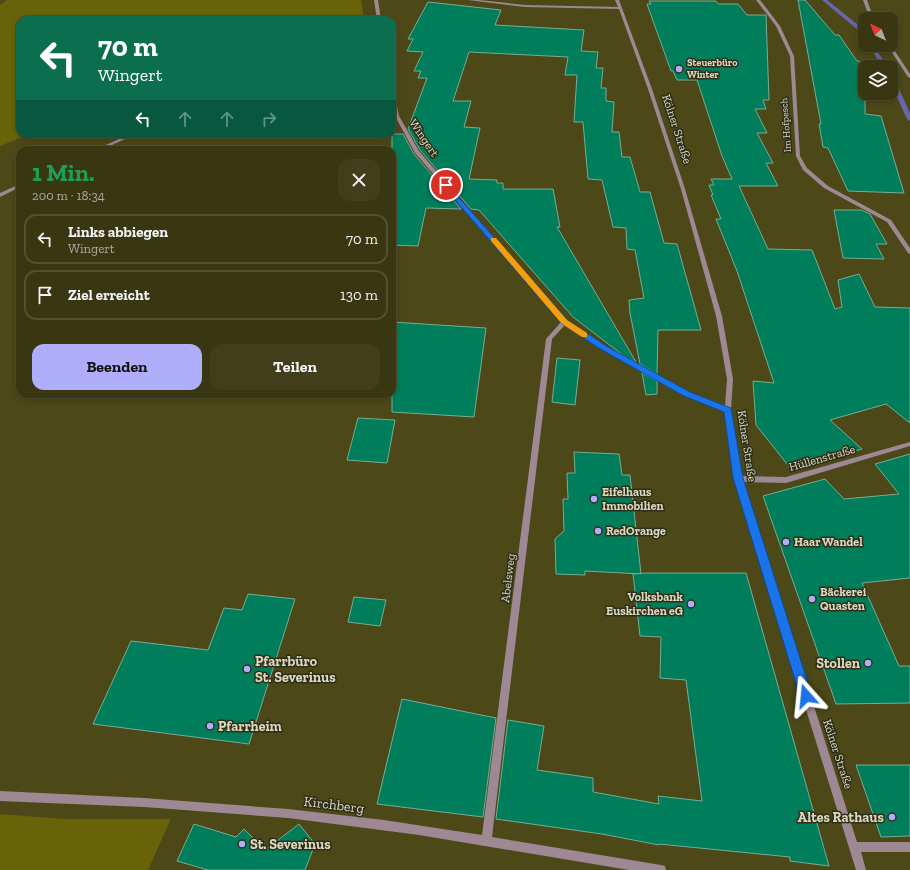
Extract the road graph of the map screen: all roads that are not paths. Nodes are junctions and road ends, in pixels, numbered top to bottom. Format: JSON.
{"nodes":[{"id":1,"x":376,"y":0,"type":"edge"},
{"id":2,"x":470,"y":0,"type":"edge"},
{"id":3,"x":617,"y":0,"type":"edge"},
{"id":4,"x":758,"y":0,"type":"edge"},
{"id":5,"x":865,"y":0,"type":"edge"},
{"id":6,"x":619,"y":8,"type":"junction"},
{"id":7,"x":869,"y":12,"type":"edge"},
{"id":8,"x":378,"y":16,"type":"edge"},
{"id":9,"x":894,"y":52,"type":"edge"},
{"id":10,"x":910,"y":77,"type":"edge"},
{"id":11,"x":396,"y":111,"type":"edge"},
{"id":12,"x":125,"y":138,"type":"edge"},
{"id":13,"x":107,"y":146,"type":"edge"},
{"id":14,"x":16,"y":187,"type":"edge"},
{"id":15,"x":0,"y":196,"type":"edge"},
{"id":16,"x":910,"y":252,"type":"edge"},
{"id":17,"x":564,"y":322,"type":"junction"},
{"id":18,"x":728,"y":410,"type":"junction"},
{"id":19,"x":910,"y":444,"type":"edge"},
{"id":20,"x":738,"y":478,"type":"junction"},
{"id":21,"x":0,"y":796,"type":"edge"},
{"id":22,"x":486,"y":842,"type":"junction"},
{"id":23,"x":854,"y":847,"type":"junction"},
{"id":24,"x":910,"y":847,"type":"edge"},
{"id":25,"x":661,"y":870,"type":"edge"},
{"id":26,"x":861,"y":870,"type":"edge"}],
"edges":[{"from":1,"to":8,"type":"street"},
{"from":2,"to":6,"type":"street"},
{"from":3,"to":6,"type":"street","name":"Kölner Straße"},
{"from":4,"to":16,"type":"street","name":"Im Hofpesch"},
{"from":5,"to":7,"type":"street"},
{"from":6,"to":18,"type":"street","name":"Kölner Straße"},
{"from":9,"to":10,"type":"street"},
{"from":11,"to":17,"type":"street","name":"Wingert"},
{"from":12,"to":13,"type":"street"},
{"from":14,"to":15,"type":"street"},
{"from":17,"to":18,"type":"street","name":"Wingert"},
{"from":17,"to":22,"type":"street","name":"Abelsweg"},
{"from":18,"to":20,"type":"street","name":"Kölner Straße"},
{"from":19,"to":20,"type":"street","name":"Hüllenstraße"},
{"from":20,"to":23,"type":"street","name":"Kölner Straße"},
{"from":21,"to":22,"type":"street","name":"Kirchberg"},
{"from":22,"to":25,"type":"street","name":"Kirchberg"},
{"from":23,"to":24,"type":"street"},
{"from":23,"to":26,"type":"street","name":"Kölner Straße"}]}
